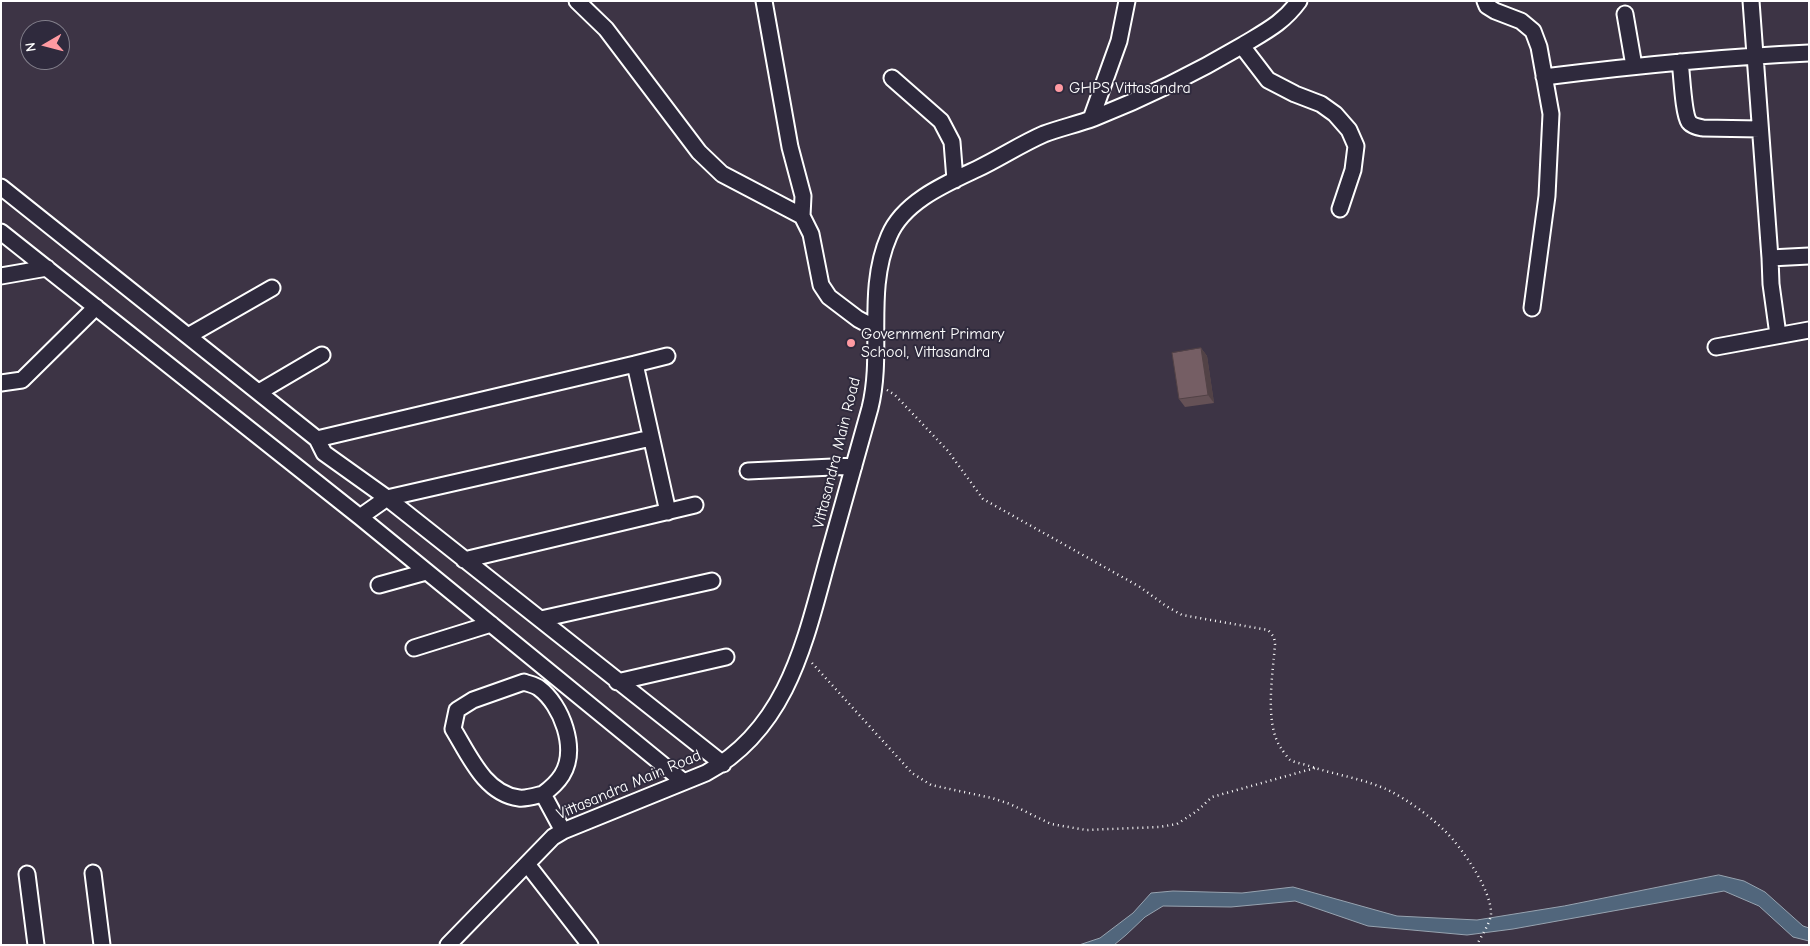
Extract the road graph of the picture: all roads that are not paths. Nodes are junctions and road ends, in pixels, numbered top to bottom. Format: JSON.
{"nodes":[{"id":1,"x":577,"y":1,"type":"edge"},
{"id":2,"x":764,"y":1,"type":"edge"},
{"id":3,"x":1127,"y":1,"type":"edge"},
{"id":4,"x":1299,"y":1,"type":"edge"},
{"id":5,"x":1484,"y":1,"type":"edge"},
{"id":6,"x":1751,"y":1,"type":"edge"},
{"id":7,"x":1625,"y":14,"type":"dead end"},
{"id":8,"x":1242,"y":46,"type":"junction"},
{"id":9,"x":1809,"y":53,"type":"edge"},
{"id":10,"x":1755,"y":56,"type":"junction"},
{"id":11,"x":1680,"y":62,"type":"junction"},
{"id":12,"x":1634,"y":66,"type":"junction"},
{"id":13,"x":1544,"y":77,"type":"junction"},
{"id":14,"x":892,"y":78,"type":"dead end"},
{"id":15,"x":1091,"y":119,"type":"junction"},
{"id":16,"x":1760,"y":129,"type":"junction"},
{"id":17,"x":955,"y":180,"type":"junction"},
{"id":18,"x":1,"y":187,"type":"edge"},
{"id":19,"x":1340,"y":209,"type":"dead end"},
{"id":20,"x":802,"y":216,"type":"junction"},
{"id":21,"x":1,"y":232,"type":"edge"},
{"id":22,"x":1809,"y":256,"type":"edge"},
{"id":23,"x":1770,"y":258,"type":"junction"},
{"id":24,"x":46,"y":268,"type":"junction"},
{"id":25,"x":1,"y":276,"type":"edge"},
{"id":26,"x":272,"y":288,"type":"dead end"},
{"id":27,"x":96,"y":307,"type":"junction"},
{"id":28,"x":1532,"y":308,"type":"dead end"},
{"id":29,"x":875,"y":328,"type":"junction"},
{"id":30,"x":1809,"y":330,"type":"edge"},
{"id":31,"x":1778,"y":335,"type":"junction"},
{"id":32,"x":188,"y":336,"type":"junction"},
{"id":33,"x":1716,"y":347,"type":"dead end"},
{"id":34,"x":322,"y":355,"type":"dead end"},
{"id":35,"x":668,"y":356,"type":"dead end"},
{"id":36,"x":636,"y":364,"type":"junction"},
{"id":37,"x":1,"y":382,"type":"edge"},
{"id":38,"x":259,"y":392,"type":"junction"},
{"id":39,"x":651,"y":438,"type":"junction"},
{"id":40,"x":317,"y":439,"type":"junction"},
{"id":41,"x":854,"y":466,"type":"junction"},
{"id":42,"x":748,"y":471,"type":"dead end"},
{"id":43,"x":387,"y":498,"type":"junction"},
{"id":44,"x":695,"y":505,"type":"dead end"},
{"id":45,"x":668,"y":512,"type":"junction"},
{"id":46,"x":360,"y":517,"type":"junction"},
{"id":47,"x":464,"y":560,"type":"junction"},
{"id":48,"x":426,"y":572,"type":"junction"},
{"id":49,"x":712,"y":581,"type":"dead end"},
{"id":50,"x":379,"y":585,"type":"dead end"},
{"id":51,"x":541,"y":619,"type":"junction"},
{"id":52,"x":491,"y":624,"type":"junction"},
{"id":53,"x":414,"y":648,"type":"dead end"},
{"id":54,"x":726,"y":657,"type":"dead end"},
{"id":55,"x":617,"y":682,"type":"junction"},
{"id":56,"x":722,"y":764,"type":"junction"},
{"id":57,"x":684,"y":782,"type":"junction"},
{"id":58,"x":543,"y":794,"type":"junction"},
{"id":59,"x":563,"y":831,"type":"junction"},
{"id":60,"x":527,"y":864,"type":"junction"},
{"id":61,"x":93,"y":873,"type":"dead end"},
{"id":62,"x":27,"y":874,"type":"dead end"},
{"id":63,"x":36,"y":945,"type":"edge"},
{"id":64,"x":102,"y":945,"type":"edge"},
{"id":65,"x":448,"y":945,"type":"edge"},
{"id":66,"x":590,"y":945,"type":"edge"}],
"edges":[{"from":1,"to":20,"type":"street"},
{"from":2,"to":20,"type":"street"},
{"from":3,"to":15,"type":"street"},
{"from":4,"to":8,"type":"street","name":"Vittasandra Main Road"},
{"from":5,"to":13,"type":"street"},
{"from":6,"to":10,"type":"street"},
{"from":7,"to":12,"type":"street"},
{"from":8,"to":15,"type":"street","name":"Vittasandra Main Road"},
{"from":8,"to":19,"type":"street"},
{"from":9,"to":10,"type":"street"},
{"from":10,"to":11,"type":"street"},
{"from":10,"to":16,"type":"street"},
{"from":11,"to":12,"type":"street"},
{"from":11,"to":16,"type":"street"},
{"from":12,"to":13,"type":"street"},
{"from":13,"to":28,"type":"street"},
{"from":14,"to":17,"type":"street"},
{"from":15,"to":17,"type":"street","name":"Vittasandra Main Road"},
{"from":16,"to":23,"type":"street"},
{"from":17,"to":29,"type":"street","name":"Vittasandra Main Road"},
{"from":18,"to":32,"type":"street"},
{"from":20,"to":29,"type":"street"},
{"from":21,"to":24,"type":"street"},
{"from":22,"to":23,"type":"street"},
{"from":23,"to":31,"type":"street"},
{"from":24,"to":25,"type":"street"},
{"from":24,"to":27,"type":"street"},
{"from":26,"to":32,"type":"street"},
{"from":27,"to":37,"type":"street"},
{"from":27,"to":46,"type":"street"},
{"from":29,"to":41,"type":"street","name":"Vittasandra Main Road"},
{"from":30,"to":31,"type":"street"},
{"from":31,"to":33,"type":"street"},
{"from":32,"to":38,"type":"street"},
{"from":34,"to":38,"type":"street"},
{"from":35,"to":36,"type":"street"},
{"from":36,"to":39,"type":"street"},
{"from":36,"to":40,"type":"street"},
{"from":38,"to":40,"type":"street"},
{"from":39,"to":43,"type":"street"},
{"from":39,"to":45,"type":"street"},
{"from":40,"to":43,"type":"street"},
{"from":41,"to":42,"type":"street"},
{"from":41,"to":56,"type":"street","name":"Vittasandra Main Road"},
{"from":43,"to":46,"type":"street"},
{"from":43,"to":47,"type":"street"},
{"from":44,"to":45,"type":"street"},
{"from":45,"to":47,"type":"street"},
{"from":46,"to":48,"type":"street"},
{"from":47,"to":51,"type":"street"},
{"from":48,"to":50,"type":"street"},
{"from":48,"to":52,"type":"street"},
{"from":49,"to":51,"type":"street"},
{"from":51,"to":55,"type":"street"},
{"from":52,"to":53,"type":"street"},
{"from":52,"to":57,"type":"street"},
{"from":54,"to":55,"type":"street"},
{"from":55,"to":56,"type":"street"},
{"from":56,"to":57,"type":"street","name":"Vittasandra Main Road"},
{"from":57,"to":59,"type":"street","name":"Vittasandra Main Road"},
{"from":58,"to":58,"type":"street"},
{"from":58,"to":59,"type":"street"},
{"from":59,"to":60,"type":"street","name":"Vittasandra Main Road"},
{"from":60,"to":65,"type":"street","name":"Vittasandra Main Road"},
{"from":60,"to":66,"type":"street"},
{"from":61,"to":64,"type":"street"},
{"from":62,"to":63,"type":"street"}]}
